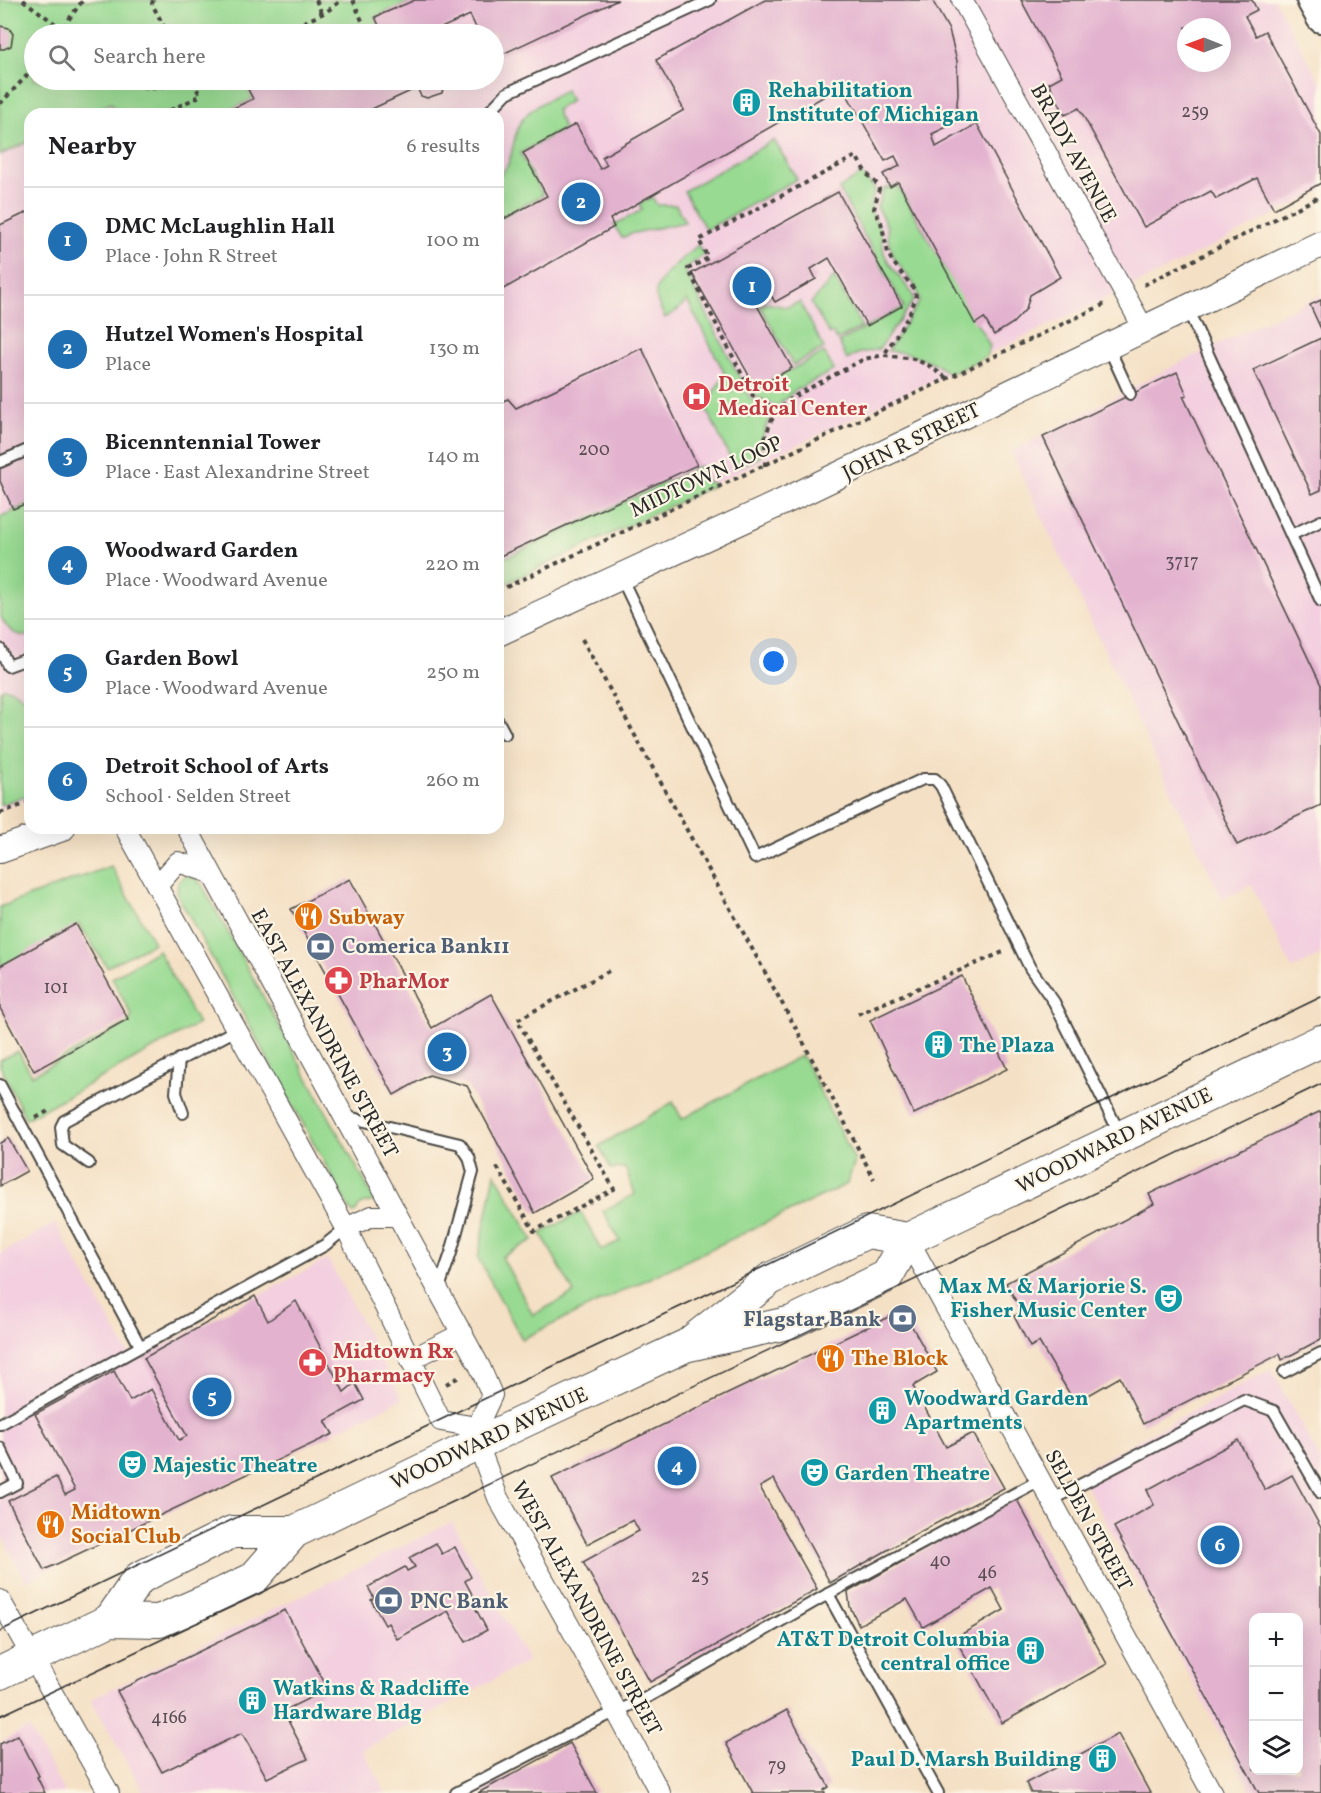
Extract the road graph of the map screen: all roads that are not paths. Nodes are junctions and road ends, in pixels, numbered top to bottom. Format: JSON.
{"nodes":[{"id":1,"x":710,"y":0,"type":"edge"},
{"id":2,"x":963,"y":0,"type":"edge"},
{"id":3,"x":1311,"y":0,"type":"edge"},
{"id":4,"x":1321,"y":18,"type":"edge"},
{"id":5,"x":493,"y":108,"type":"edge"},
{"id":6,"x":1321,"y":244,"type":"edge"},
{"id":7,"x":1187,"y":307,"type":"junction"},
{"id":8,"x":1144,"y":329,"type":"junction"},
{"id":9,"x":1108,"y":346,"type":"junction"},
{"id":10,"x":1130,"y":394,"type":"dead end"},
{"id":11,"x":24,"y":451,"type":"edge"},
{"id":12,"x":0,"y":462,"type":"edge"},
{"id":13,"x":1321,"y":520,"type":"edge"},
{"id":14,"x":1291,"y":535,"type":"junction"},
{"id":15,"x":621,"y":577,"type":"junction"},
{"id":16,"x":1321,"y":601,"type":"edge"},
{"id":17,"x":504,"y":630,"type":"edge"},
{"id":18,"x":0,"y":649,"type":"edge"},
{"id":19,"x":24,"y":660,"type":"edge"},
{"id":20,"x":45,"y":834,"type":"edge"},
{"id":21,"x":128,"y":834,"type":"edge"},
{"id":22,"x":190,"y":834,"type":"edge"},
{"id":23,"x":0,"y":850,"type":"edge"},
{"id":24,"x":211,"y":873,"type":"junction"},
{"id":25,"x":157,"y":886,"type":"junction"},
{"id":26,"x":236,"y":1030,"type":"junction"},
{"id":27,"x":1321,"y":1041,"type":"edge"},
{"id":28,"x":179,"y":1059,"type":"junction"},
{"id":29,"x":0,"y":1085,"type":"edge"},
{"id":30,"x":183,"y":1113,"type":"dead end"},
{"id":31,"x":343,"y":1116,"type":"junction"},
{"id":32,"x":1122,"y":1137,"type":"junction"},
{"id":33,"x":89,"y":1163,"type":"dead end"},
{"id":34,"x":397,"y":1216,"type":"junction"},
{"id":35,"x":346,"y":1228,"type":"junction"},
{"id":36,"x":908,"y":1239,"type":"junction"},
{"id":37,"x":438,"y":1292,"type":"junction"},
{"id":38,"x":463,"y":1333,"type":"junction"},
{"id":39,"x":140,"y":1346,"type":"junction"},
{"id":40,"x":686,"y":1346,"type":"junction"},
{"id":41,"x":1321,"y":1353,"type":"edge"},
{"id":42,"x":410,"y":1360,"type":"junction"},
{"id":43,"x":1284,"y":1372,"type":"dead end"},
{"id":44,"x":0,"y":1424,"type":"edge"},
{"id":45,"x":478,"y":1435,"type":"junction"},
{"id":46,"x":0,"y":1448,"type":"edge"},
{"id":47,"x":1040,"y":1480,"type":"junction"},
{"id":48,"x":0,"y":1492,"type":"edge"},
{"id":49,"x":1321,"y":1493,"type":"edge"},
{"id":50,"x":1051,"y":1500,"type":"junction"},
{"id":51,"x":294,"y":1532,"type":"junction"},
{"id":52,"x":828,"y":1594,"type":"junction"},
{"id":53,"x":0,"y":1600,"type":"edge"},
{"id":54,"x":110,"y":1620,"type":"junction"},
{"id":55,"x":32,"y":1657,"type":"junction"},
{"id":56,"x":0,"y":1673,"type":"edge"},
{"id":57,"x":617,"y":1711,"type":"junction"},
{"id":58,"x":109,"y":1793,"type":"edge"},
{"id":59,"x":456,"y":1793,"type":"edge"},
{"id":60,"x":660,"y":1793,"type":"edge"},
{"id":61,"x":938,"y":1793,"type":"edge"},
{"id":62,"x":1212,"y":1793,"type":"edge"}],
"edges":[{"from":1,"to":5,"type":"lane"},
{"from":2,"to":8,"type":"street","name":"BRADY AVENUE"},
{"from":3,"to":4,"type":"main road"},
{"from":6,"to":7,"type":"street","name":"JOHN R STREET"},
{"from":7,"to":8,"type":"street","name":"JOHN R STREET"},
{"from":7,"to":14,"type":"lane"},
{"from":8,"to":9,"type":"street","name":"JOHN R STREET"},
{"from":9,"to":10,"type":"lane"},
{"from":9,"to":15,"type":"street","name":"JOHN R STREET"},
{"from":11,"to":12,"type":"lane"},
{"from":13,"to":14,"type":"lane"},
{"from":14,"to":16,"type":"lane"},
{"from":15,"to":17,"type":"street","name":"JOHN R STREET"},
{"from":15,"to":32,"type":"lane"},
{"from":18,"to":19,"type":"lane"},
{"from":20,"to":23,"type":"street"},
{"from":21,"to":25,"type":"street"},
{"from":22,"to":24,"type":"street","name":"EAST ALEXANDRINE STREET"},
{"from":24,"to":25,"type":"street"},
{"from":24,"to":31,"type":"street","name":"EAST ALEXANDRINE STREET"},
{"from":25,"to":26,"type":"street"},
{"from":26,"to":28,"type":"lane"},
{"from":26,"to":35,"type":"street"},
{"from":27,"to":32,"type":"main road","name":"WOODWARD AVENUE"},
{"from":28,"to":30,"type":"lane"},
{"from":28,"to":33,"type":"lane"},
{"from":29,"to":39,"type":"lane"},
{"from":31,"to":34,"type":"street","name":"EAST ALEXANDRINE STREET"},
{"from":31,"to":37,"type":"lane"},
{"from":32,"to":36,"type":"main road","name":"WOODWARD AVENUE"},
{"from":34,"to":35,"type":"street"},
{"from":34,"to":37,"type":"street","name":"EAST ALEXANDRINE STREET"},
{"from":35,"to":39,"type":"lane"},
{"from":35,"to":42,"type":"street"},
{"from":36,"to":40,"type":"main road","name":"WOODWARD AVENUE"},
{"from":36,"to":40,"type":"main road","name":"WOODWARD AVENUE"},
{"from":36,"to":47,"type":"street","name":"SELDEN STREET"},
{"from":37,"to":38,"type":"street","name":"EAST ALEXANDRINE STREET"},
{"from":38,"to":42,"type":"street"},
{"from":38,"to":45,"type":"street","name":"EAST ALEXANDRINE STREET"},
{"from":39,"to":44,"type":"lane"},
{"from":40,"to":45,"type":"main road","name":"WOODWARD AVENUE"},
{"from":41,"to":43,"type":"lane"},
{"from":42,"to":45,"type":"street"},
{"from":45,"to":51,"type":"main road","name":"WOODWARD AVENUE"},
{"from":45,"to":57,"type":"street","name":"WEST ALEXANDRINE STREET"},
{"from":46,"to":48,"type":"lane"},
{"from":47,"to":50,"type":"street","name":"SELDEN STREET"},
{"from":47,"to":52,"type":"lane"},
{"from":49,"to":50,"type":"lane"},
{"from":50,"to":62,"type":"street","name":"SELDEN STREET"},
{"from":51,"to":54,"type":"main road","name":"WOODWARD AVENUE"},
{"from":51,"to":54,"type":"main road","name":"WOODWARD AVENUE"},
{"from":52,"to":57,"type":"lane"},
{"from":52,"to":61,"type":"lane"},
{"from":53,"to":55,"type":"street"},
{"from":54,"to":55,"type":"main road","name":"WOODWARD AVENUE"},
{"from":55,"to":56,"type":"main road","name":"WOODWARD AVENUE"},
{"from":55,"to":58,"type":"street"},
{"from":57,"to":59,"type":"lane"},
{"from":57,"to":60,"type":"street","name":"WEST ALEXANDRINE STREET"}]}
